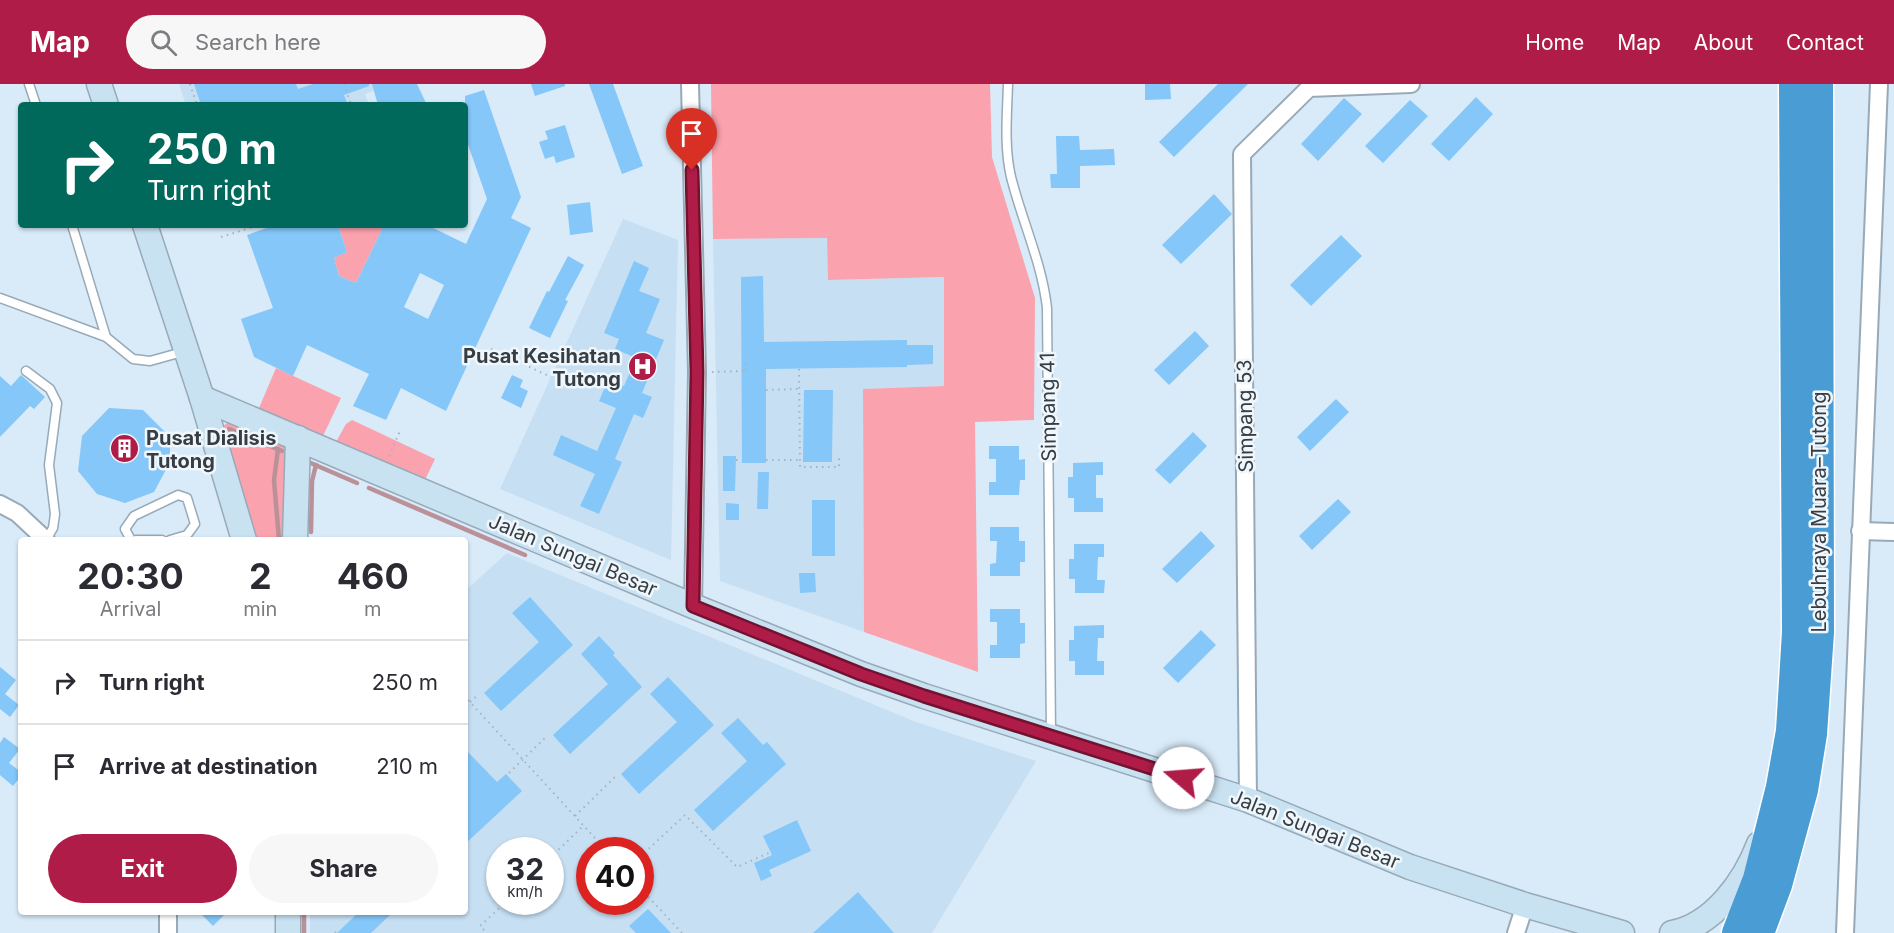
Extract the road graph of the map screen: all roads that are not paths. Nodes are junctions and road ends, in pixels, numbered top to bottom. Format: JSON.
{"nodes":[{"id":1,"x":29,"y":84,"type":"edge"},
{"id":2,"x":99,"y":84,"type":"edge"},
{"id":3,"x":690,"y":84,"type":"edge"},
{"id":4,"x":1008,"y":84,"type":"edge"},
{"id":5,"x":1411,"y":84,"type":"edge"},
{"id":6,"x":1794,"y":84,"type":"edge"},
{"id":7,"x":1818,"y":84,"type":"edge"},
{"id":8,"x":1879,"y":84,"type":"edge"},
{"id":9,"x":1336,"y":85,"type":"edge"},
{"id":10,"x":35,"y":102,"type":"edge"},
{"id":11,"x":105,"y":102,"type":"edge"},
{"id":12,"x":73,"y":228,"type":"edge"},
{"id":13,"x":146,"y":228,"type":"edge"},
{"id":14,"x":0,"y":298,"type":"edge"},
{"id":15,"x":106,"y":337,"type":"junction"},
{"id":16,"x":186,"y":351,"type":"junction"},
{"id":17,"x":26,"y":371,"type":"dead end"},
{"id":18,"x":202,"y":398,"type":"junction"},
{"id":19,"x":298,"y":438,"type":"junction"},
{"id":20,"x":0,"y":504,"type":"edge"},
{"id":21,"x":1860,"y":531,"type":"junction"},
{"id":22,"x":1894,"y":532,"type":"edge"},
{"id":23,"x":43,"y":537,"type":"edge"},
{"id":24,"x":48,"y":537,"type":"edge"},
{"id":25,"x":129,"y":537,"type":"edge"},
{"id":26,"x":180,"y":537,"type":"edge"},
{"id":27,"x":243,"y":537,"type":"edge"},
{"id":28,"x":295,"y":537,"type":"edge"},
{"id":29,"x":693,"y":606,"type":"junction"},
{"id":30,"x":1052,"y":736,"type":"junction"},
{"id":31,"x":1781,"y":788,"type":"junction"},
{"id":32,"x":1248,"y":800,"type":"junction"},
{"id":33,"x":1525,"y":905,"type":"junction"},
{"id":34,"x":168,"y":915,"type":"edge"},
{"id":35,"x":288,"y":915,"type":"edge"},
{"id":36,"x":168,"y":933,"type":"edge"},
{"id":37,"x":288,"y":933,"type":"edge"},
{"id":38,"x":1516,"y":933,"type":"edge"},
{"id":39,"x":1583,"y":933,"type":"edge"},
{"id":40,"x":1622,"y":933,"type":"edge"},
{"id":41,"x":1672,"y":933,"type":"edge"},
{"id":42,"x":1737,"y":933,"type":"edge"},
{"id":43,"x":1759,"y":933,"type":"edge"},
{"id":44,"x":1845,"y":933,"type":"edge"}],
"edges":[{"from":1,"to":10,"type":"lane"},
{"from":2,"to":11,"type":"street"},
{"from":3,"to":29,"type":"street"},
{"from":4,"to":30,"type":"lane","name":"Simpang 41"},
{"from":5,"to":9,"type":"street","name":"Simpang 53"},
{"from":6,"to":31,"type":"highway","name":"Lebuhraya Muara–Tutong"},
{"from":7,"to":43,"type":"highway","name":"Lebuhraya Muara–Tutong"},
{"from":8,"to":21,"type":"street"},
{"from":9,"to":32,"type":"street","name":"Simpang 53"},
{"from":12,"to":15,"type":"lane"},
{"from":13,"to":16,"type":"street"},
{"from":14,"to":15,"type":"lane"},
{"from":15,"to":16,"type":"lane"},
{"from":16,"to":18,"type":"street"},
{"from":17,"to":24,"type":"lane"},
{"from":18,"to":19,"type":"street","name":"Jalan Sungai Besar"},
{"from":18,"to":27,"type":"street"},
{"from":19,"to":28,"type":"street"},
{"from":19,"to":29,"type":"street","name":"Jalan Sungai Besar"},
{"from":20,"to":23,"type":"street"},
{"from":21,"to":22,"type":"street"},
{"from":21,"to":44,"type":"street"},
{"from":25,"to":26,"type":"lane"},
{"from":29,"to":30,"type":"street","name":"Jalan Sungai Besar"},
{"from":30,"to":32,"type":"street","name":"Jalan Sungai Besar"},
{"from":31,"to":41,"type":"street"},
{"from":31,"to":42,"type":"highway","name":"Lebuhraya Muara–Tutong"},
{"from":32,"to":33,"type":"street","name":"Jalan Sungai Besar"},
{"from":33,"to":38,"type":"street"},
{"from":33,"to":39,"type":"street","name":"Jalan Sungai Besar"},
{"from":33,"to":40,"type":"street","name":"Jalan Sungai Besar"},
{"from":34,"to":36,"type":"street"},
{"from":35,"to":37,"type":"street"}]}
